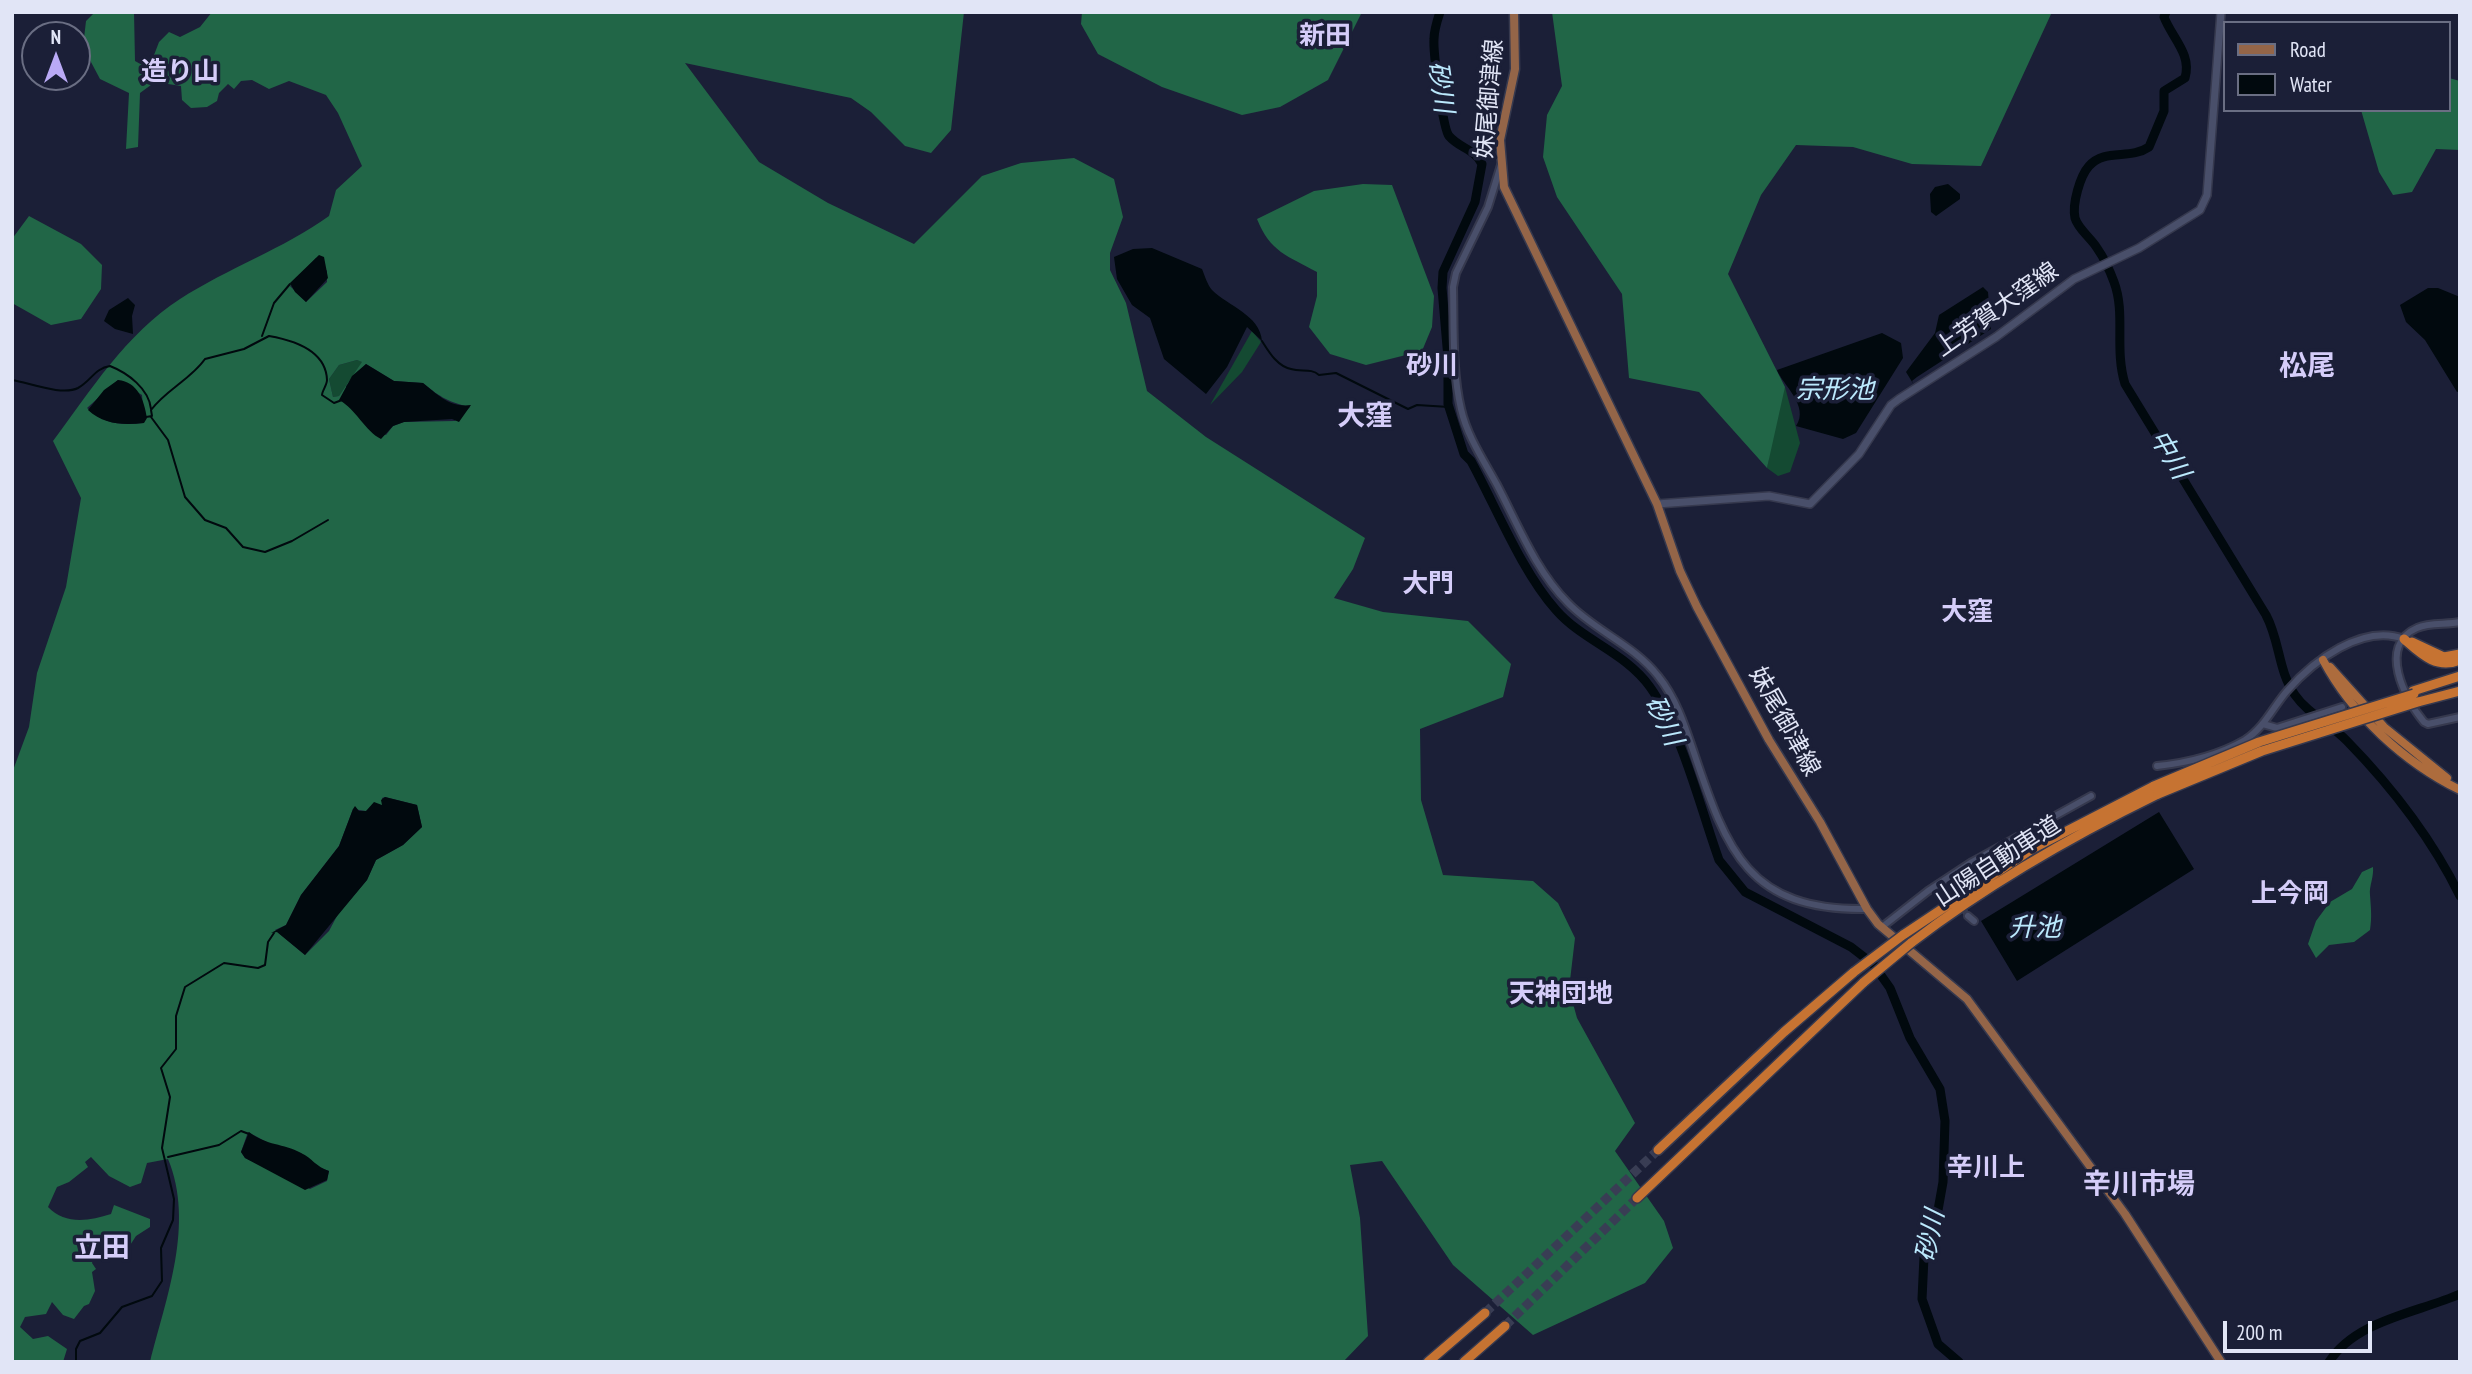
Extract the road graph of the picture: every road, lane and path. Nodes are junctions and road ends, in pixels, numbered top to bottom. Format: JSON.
{"nodes":[{"id":1,"x":1514,"y":12,"type":"edge"},
{"id":2,"x":2221,"y":12,"type":"edge"},
{"id":3,"x":1502,"y":163,"type":"junction"},
{"id":4,"x":1657,"y":504,"type":"junction"},
{"id":5,"x":2460,"y":622,"type":"edge"},
{"id":6,"x":2404,"y":639,"type":"junction"},
{"id":7,"x":2460,"y":654,"type":"edge"},
{"id":8,"x":2323,"y":660,"type":"junction"},
{"id":9,"x":2460,"y":660,"type":"edge"},
{"id":10,"x":2460,"y":676,"type":"edge"},
{"id":11,"x":2460,"y":682,"type":"edge"},
{"id":12,"x":2460,"y":691,"type":"edge"},
{"id":13,"x":2415,"y":696,"type":"junction"},
{"id":14,"x":2342,"y":707,"type":"dead end"},
{"id":15,"x":2460,"y":717,"type":"edge"},
{"id":16,"x":2263,"y":724,"type":"junction"},
{"id":17,"x":2157,"y":766,"type":"dead end"},
{"id":18,"x":2460,"y":788,"type":"edge"},
{"id":19,"x":2156,"y":790,"type":"junction"},
{"id":20,"x":2091,"y":796,"type":"dead end"},
{"id":21,"x":1944,"y":881,"type":"junction"},
{"id":22,"x":1948,"y":888,"type":"tunnel mouth"},
{"id":23,"x":1867,"y":909,"type":"junction"},
{"id":24,"x":1968,"y":916,"type":"tunnel mouth"},
{"id":25,"x":1975,"y":921,"type":"dead end"},
{"id":26,"x":1882,"y":927,"type":"junction"},
{"id":27,"x":1658,"y":1150,"type":"tunnel mouth"},
{"id":28,"x":1637,"y":1198,"type":"tunnel mouth"},
{"id":29,"x":1485,"y":1313,"type":"tunnel mouth"},
{"id":30,"x":1505,"y":1326,"type":"tunnel mouth"},
{"id":31,"x":1428,"y":1362,"type":"edge"},
{"id":32,"x":1464,"y":1362,"type":"edge"},
{"id":33,"x":2221,"y":1362,"type":"edge"}],
"edges":[{"from":1,"to":3,"type":"main road","name":"妹尾御津線"},
{"from":2,"to":4,"type":"main road","name":"上芳賀大窪線"},
{"from":3,"to":4,"type":"main road","name":"妹尾御津線"},
{"from":3,"to":23,"type":"street"},
{"from":4,"to":23,"type":"main road","name":"妹尾御津線"},
{"from":5,"to":6,"type":"street"},
{"from":6,"to":7,"type":"highway"},
{"from":6,"to":8,"type":"street"},
{"from":6,"to":9,"type":"highway"},
{"from":6,"to":15,"type":"street"},
{"from":8,"to":16,"type":"street"},
{"from":8,"to":18,"type":"highway"},
{"from":10,"to":13,"type":"highway"},
{"from":11,"to":13,"type":"highway","name":"山陽自動車道"},
{"from":12,"to":13,"type":"highway","name":"山陽自動車道"},
{"from":13,"to":19,"type":"highway","name":"山陽自動車道","bridge":true},
{"from":13,"to":19,"type":"highway","name":"山陽自動車道","bridge":true},
{"from":14,"to":16,"type":"street"},
{"from":16,"to":17,"type":"street"},
{"from":19,"to":27,"type":"highway","name":"山陽自動車道","bridge":true},
{"from":19,"to":28,"type":"highway","name":"山陽自動車道","bridge":true},
{"from":20,"to":21,"type":"street"},
{"from":21,"to":22,"type":"street"},
{"from":21,"to":26,"type":"street"},
{"from":23,"to":26,"type":"main road","name":"妹尾御津線"},
{"from":24,"to":25,"type":"street"},
{"from":26,"to":33,"type":"main road","name":"妹尾御津線"},
{"from":29,"to":31,"type":"highway"},
{"from":30,"to":32,"type":"highway"}]}
